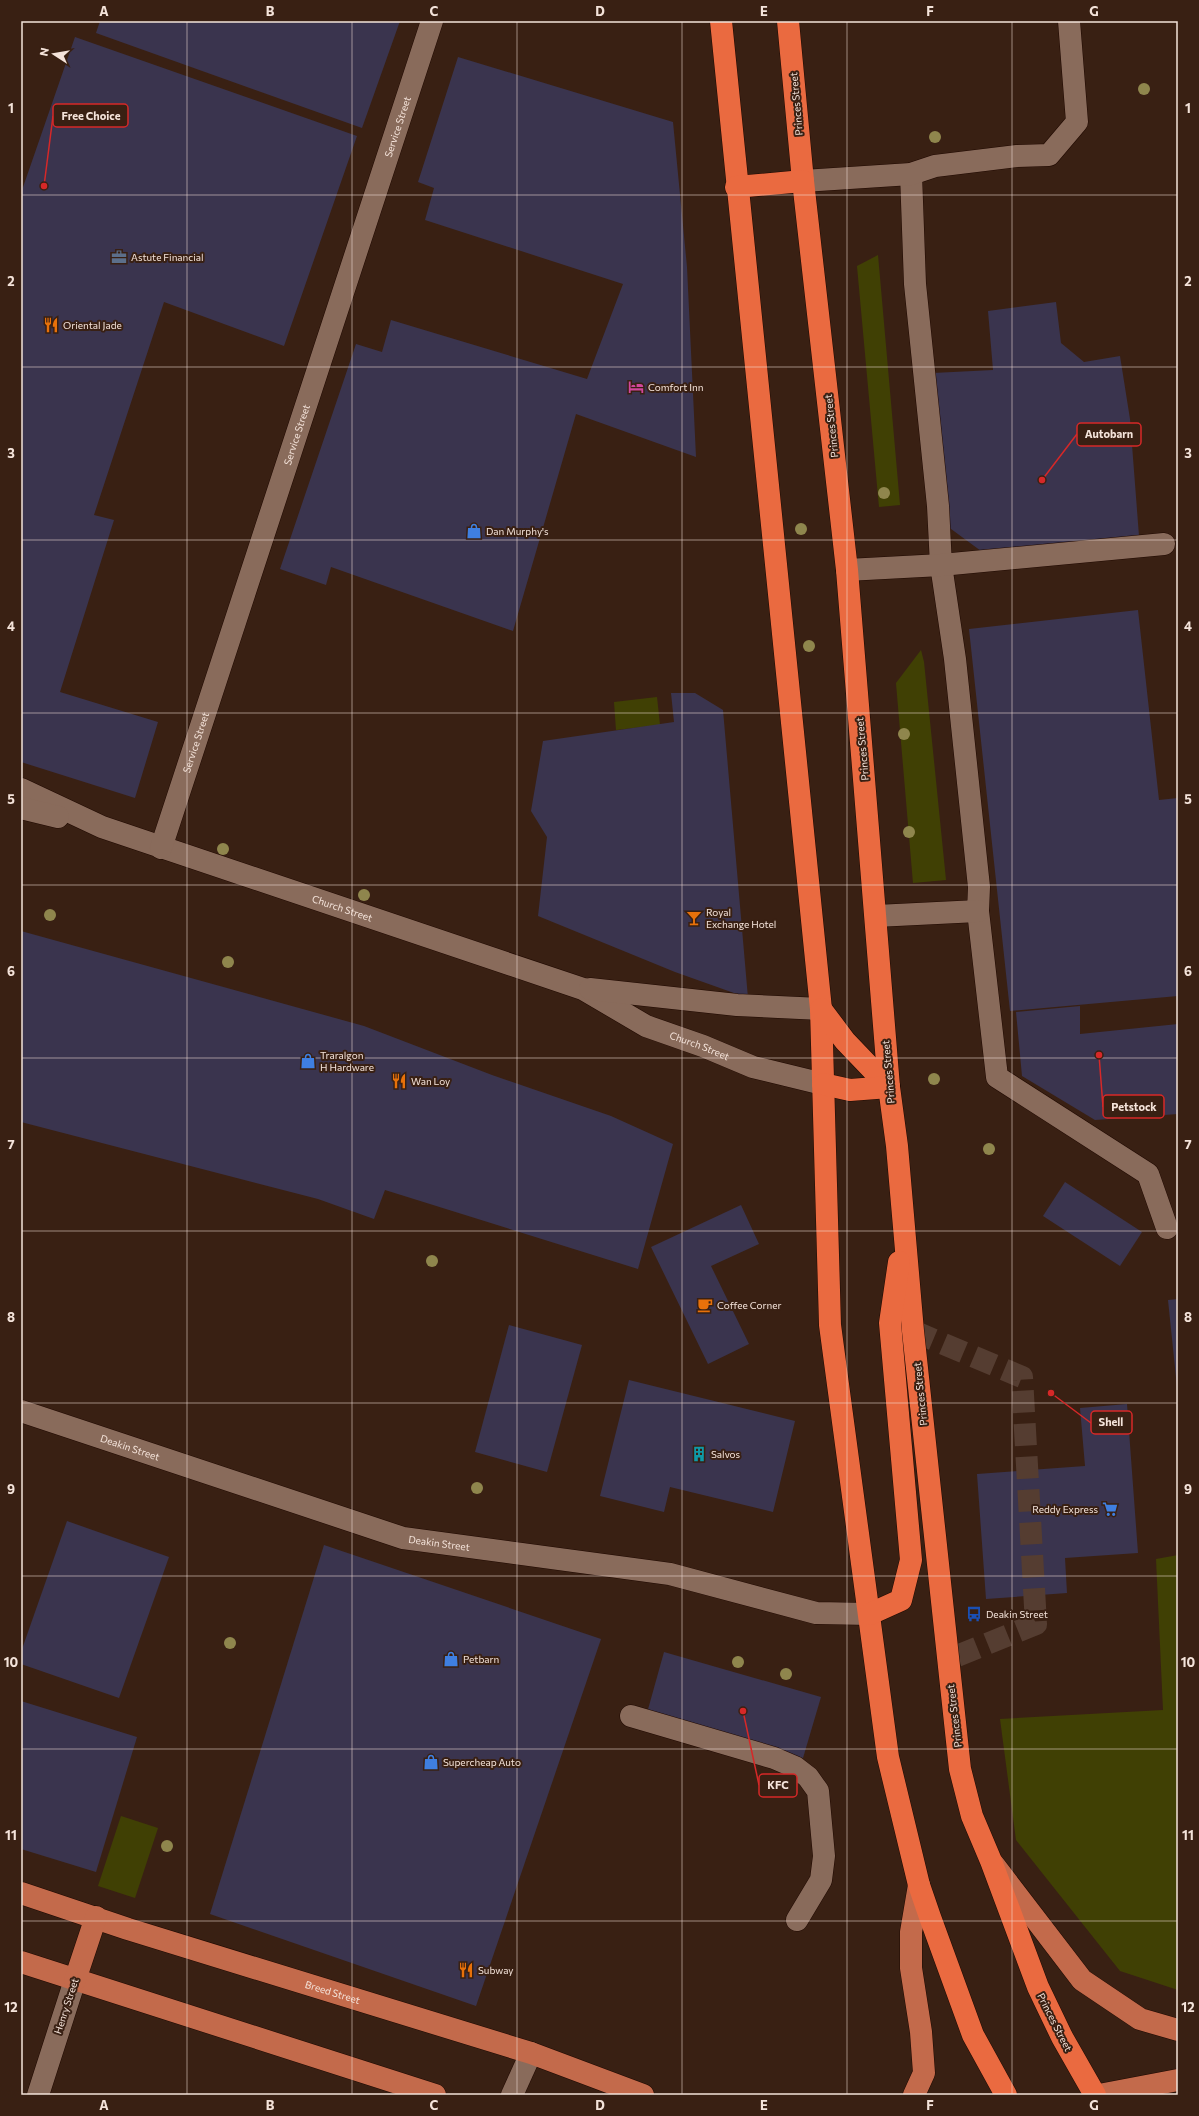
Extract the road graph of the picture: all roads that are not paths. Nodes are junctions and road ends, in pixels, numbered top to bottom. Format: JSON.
{"nodes":[{"id":1,"x":432,"y":21,"type":"edge"},
{"id":2,"x":721,"y":21,"type":"edge"},
{"id":3,"x":788,"y":21,"type":"edge"},
{"id":4,"x":1069,"y":21,"type":"edge"},
{"id":5,"x":911,"y":174,"type":"junction"},
{"id":6,"x":803,"y":181,"type":"junction"},
{"id":7,"x":736,"y":187,"type":"junction"},
{"id":8,"x":1164,"y":544,"type":"dead end"},
{"id":9,"x":941,"y":565,"type":"junction"},
{"id":10,"x":847,"y":570,"type":"junction"},
{"id":11,"x":21,"y":789,"type":"edge"},
{"id":12,"x":21,"y":808,"type":"edge"},
{"id":13,"x":102,"y":827,"type":"junction"},
{"id":14,"x":161,"y":848,"type":"junction"},
{"id":15,"x":978,"y":911,"type":"junction"},
{"id":16,"x":876,"y":916,"type":"junction"},
{"id":17,"x":583,"y":989,"type":"junction"},
{"id":18,"x":821,"y":1009,"type":"junction"},
{"id":19,"x":823,"y":1084,"type":"junction"},
{"id":20,"x":889,"y":1087,"type":"junction"},
{"id":21,"x":905,"y":1226,"type":"junction"},
{"id":22,"x":1167,"y":1228,"type":"dead end"},
{"id":23,"x":21,"y":1411,"type":"edge"},
{"id":24,"x":870,"y":1614,"type":"junction"},
{"id":25,"x":631,"y":1716,"type":"dead end"},
{"id":26,"x":991,"y":1861,"type":"junction"},
{"id":27,"x":920,"y":1885,"type":"junction"},
{"id":28,"x":21,"y":1893,"type":"edge"},
{"id":29,"x":96,"y":1918,"type":"junction"},
{"id":30,"x":797,"y":1920,"type":"dead end"},
{"id":31,"x":21,"y":1962,"type":"edge"},
{"id":32,"x":75,"y":1980,"type":"junction"},
{"id":33,"x":1178,"y":2030,"type":"edge"},
{"id":34,"x":532,"y":2053,"type":"junction"},
{"id":35,"x":1178,"y":2080,"type":"edge"},
{"id":36,"x":38,"y":2095,"type":"edge"},
{"id":37,"x":435,"y":2095,"type":"edge"},
{"id":38,"x":512,"y":2095,"type":"edge"},
{"id":39,"x":643,"y":2095,"type":"edge"},
{"id":40,"x":914,"y":2095,"type":"edge"},
{"id":41,"x":1006,"y":2095,"type":"edge"},
{"id":42,"x":1095,"y":2095,"type":"edge"},
{"id":43,"x":1099,"y":2095,"type":"edge"}],
"edges":[{"from":1,"to":14,"type":"street","name":"Service Street"},
{"from":2,"to":7,"type":"highway"},
{"from":3,"to":6,"type":"highway","name":"Princes Street"},
{"from":4,"to":5,"type":"street"},
{"from":5,"to":6,"type":"street"},
{"from":5,"to":9,"type":"street"},
{"from":6,"to":7,"type":"highway"},
{"from":6,"to":10,"type":"highway","name":"Princes Street"},
{"from":7,"to":18,"type":"highway"},
{"from":8,"to":9,"type":"street"},
{"from":9,"to":10,"type":"street"},
{"from":9,"to":15,"type":"street"},
{"from":10,"to":16,"type":"highway","name":"Princes Street"},
{"from":11,"to":13,"type":"street","name":"Church Street"},
{"from":12,"to":13,"type":"street","name":"Church Street"},
{"from":13,"to":14,"type":"street","name":"Church Street"},
{"from":14,"to":17,"type":"street","name":"Church Street"},
{"from":15,"to":16,"type":"street"},
{"from":15,"to":22,"type":"street"},
{"from":16,"to":20,"type":"highway","name":"Princes Street"},
{"from":17,"to":18,"type":"street","name":"Church Street"},
{"from":17,"to":19,"type":"street","name":"Church Street"},
{"from":18,"to":19,"type":"highway"},
{"from":18,"to":20,"type":"highway"},
{"from":19,"to":20,"type":"highway"},
{"from":19,"to":24,"type":"highway"},
{"from":20,"to":21,"type":"highway","name":"Princes Street"},
{"from":21,"to":24,"type":"highway"},
{"from":21,"to":26,"type":"highway","name":"Princes Street"},
{"from":23,"to":24,"type":"street","name":"Deakin Street"},
{"from":24,"to":27,"type":"highway"},
{"from":25,"to":30,"type":"street"},
{"from":26,"to":33,"type":"main road"},
{"from":26,"to":42,"type":"highway","name":"Princes Street"},
{"from":27,"to":40,"type":"main road"},
{"from":27,"to":41,"type":"highway"},
{"from":28,"to":29,"type":"main road","name":"Breed Street"},
{"from":29,"to":32,"type":"main road","name":"Henry Street"},
{"from":29,"to":34,"type":"main road","name":"Breed Street"},
{"from":31,"to":32,"type":"main road"},
{"from":32,"to":36,"type":"street","name":"Henry Street"},
{"from":32,"to":37,"type":"main road"},
{"from":34,"to":38,"type":"street"},
{"from":34,"to":39,"type":"main road","name":"Breed Street"},
{"from":35,"to":43,"type":"main road"}]}
